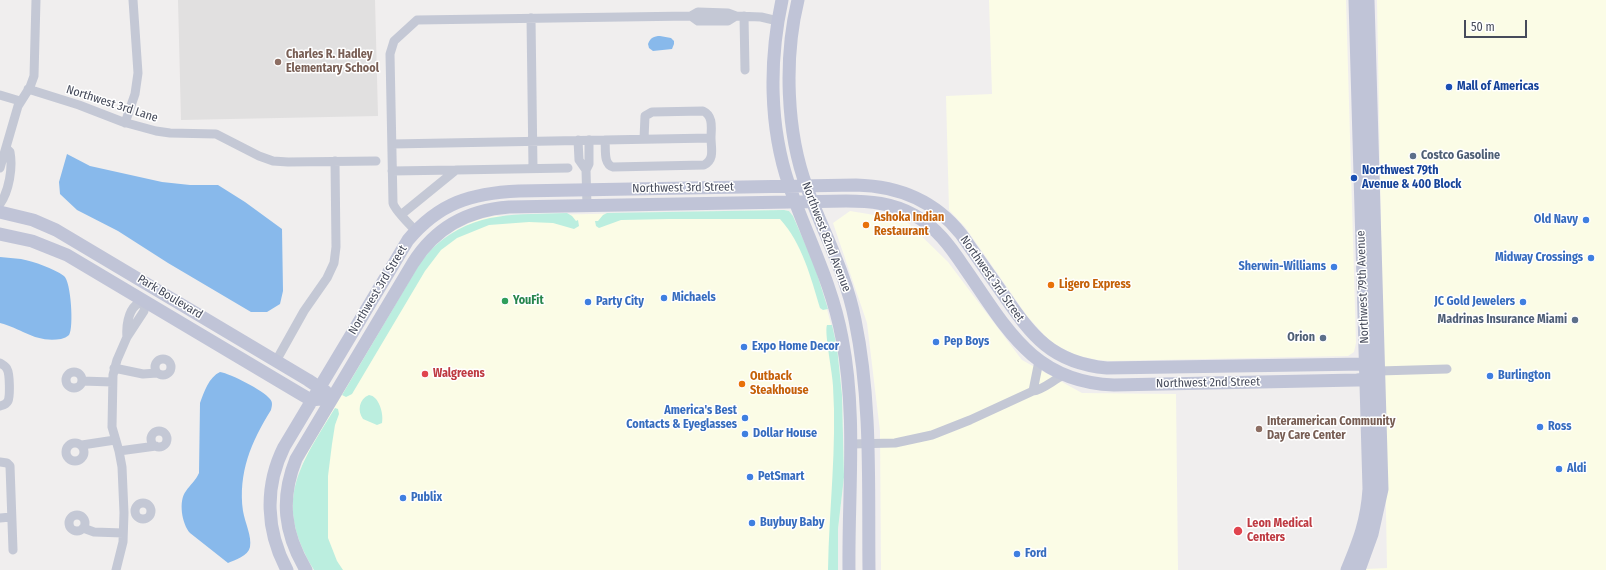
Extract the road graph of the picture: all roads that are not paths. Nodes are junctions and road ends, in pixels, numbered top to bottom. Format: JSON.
{"nodes":[{"id":1,"x":36,"y":0,"type":"edge"},
{"id":2,"x":133,"y":0,"type":"edge"},
{"id":3,"x":782,"y":0,"type":"edge"},
{"id":4,"x":798,"y":0,"type":"edge"},
{"id":5,"x":1355,"y":0,"type":"edge"},
{"id":6,"x":1368,"y":0,"type":"edge"},
{"id":7,"x":740,"y":16,"type":"junction"},
{"id":8,"x":531,"y":18,"type":"junction"},
{"id":9,"x":778,"y":21,"type":"junction"},
{"id":10,"x":745,"y":70,"type":"dead end"},
{"id":11,"x":1357,"y":70,"type":"junction"},
{"id":12,"x":1370,"y":71,"type":"junction"},
{"id":13,"x":28,"y":89,"type":"junction"},
{"id":14,"x":0,"y":95,"type":"edge"},
{"id":15,"x":20,"y":101,"type":"junction"},
{"id":16,"x":125,"y":123,"type":"junction"},
{"id":17,"x":711,"y":138,"type":"junction"},
{"id":18,"x":644,"y":139,"type":"junction"},
{"id":19,"x":578,"y":140,"type":"junction"},
{"id":20,"x":589,"y":140,"type":"junction"},
{"id":21,"x":605,"y":140,"type":"junction"},
{"id":22,"x":533,"y":141,"type":"junction"},
{"id":23,"x":392,"y":144,"type":"junction"},
{"id":24,"x":6,"y":148,"type":"junction"},
{"id":25,"x":335,"y":161,"type":"junction"},
{"id":26,"x":376,"y":161,"type":"dead end"},
{"id":27,"x":0,"y":168,"type":"edge"},
{"id":28,"x":533,"y":168,"type":"junction"},
{"id":29,"x":568,"y":168,"type":"dead end"},
{"id":30,"x":456,"y":170,"type":"junction"},
{"id":31,"x":586,"y":170,"type":"junction"},
{"id":32,"x":392,"y":171,"type":"junction"},
{"id":33,"x":790,"y":186,"type":"junction"},
{"id":34,"x":806,"y":186,"type":"junction"},
{"id":35,"x":587,"y":190,"type":"junction"},
{"id":36,"x":812,"y":201,"type":"junction"},
{"id":37,"x":846,"y":201,"type":"junction"},
{"id":38,"x":795,"y":202,"type":"junction"},
{"id":39,"x":0,"y":204,"type":"edge"},
{"id":40,"x":587,"y":206,"type":"junction"},
{"id":41,"x":0,"y":212,"type":"edge"},
{"id":42,"x":402,"y":214,"type":"junction"},
{"id":43,"x":824,"y":228,"type":"junction"},
{"id":44,"x":416,"y":231,"type":"junction"},
{"id":45,"x":0,"y":234,"type":"edge"},
{"id":46,"x":153,"y":287,"type":"junction"},
{"id":47,"x":145,"y":301,"type":"junction"},
{"id":48,"x":1070,"y":360,"type":"joint"},
{"id":49,"x":276,"y":361,"type":"junction"},
{"id":50,"x":1038,"y":361,"type":"junction"},
{"id":51,"x":1365,"y":364,"type":"junction"},
{"id":52,"x":4,"y":366,"type":"edge"},
{"id":53,"x":114,"y":368,"type":"junction"},
{"id":54,"x":1446,"y":369,"type":"dead end"},
{"id":55,"x":1379,"y":370,"type":"junction"},
{"id":56,"x":157,"y":373,"type":"dead end"},
{"id":57,"x":1064,"y":375,"type":"junction"},
{"id":58,"x":1366,"y":379,"type":"junction"},
{"id":59,"x":82,"y":381,"type":"dead end"},
{"id":60,"x":112,"y":382,"type":"junction"},
{"id":61,"x":319,"y":387,"type":"junction"},
{"id":62,"x":1033,"y":391,"type":"junction"},
{"id":63,"x":332,"y":397,"type":"junction"},
{"id":64,"x":312,"y":400,"type":"junction"},
{"id":65,"x":3,"y":405,"type":"edge"},
{"id":66,"x":115,"y":440,"type":"junction"},
{"id":67,"x":867,"y":443,"type":"junction"},
{"id":68,"x":851,"y":444,"type":"junction"},
{"id":69,"x":82,"y":445,"type":"dead end"},
{"id":70,"x":156,"y":446,"type":"dead end"},
{"id":71,"x":119,"y":451,"type":"junction"},
{"id":72,"x":4,"y":463,"type":"edge"},
{"id":73,"x":124,"y":513,"type":"junction"},
{"id":74,"x":136,"y":513,"type":"dead end"},
{"id":75,"x":11,"y":517,"type":"junction"},
{"id":76,"x":0,"y":518,"type":"edge"},
{"id":77,"x":83,"y":528,"type":"dead end"},
{"id":78,"x":123,"y":533,"type":"junction"},
{"id":79,"x":14,"y":550,"type":"dead end"},
{"id":80,"x":116,"y":570,"type":"edge"},
{"id":81,"x":287,"y":570,"type":"edge"},
{"id":82,"x":306,"y":570,"type":"edge"},
{"id":83,"x":849,"y":570,"type":"edge"},
{"id":84,"x":869,"y":570,"type":"edge"},
{"id":85,"x":1347,"y":570,"type":"edge"},
{"id":86,"x":1359,"y":570,"type":"edge"}],
"edges":[{"from":1,"to":13,"type":"street"},
{"from":2,"to":16,"type":"street"},
{"from":3,"to":9,"type":"street","name":"Northwest 82nd Avenue"},
{"from":4,"to":34,"type":"street","name":"Northwest 82nd Avenue"},
{"from":5,"to":11,"type":"street","name":"Northwest 79th Avenue"},
{"from":6,"to":12,"type":"street","name":"Northwest 79th Avenue"},
{"from":7,"to":8,"type":"street"},
{"from":7,"to":9,"type":"street"},
{"from":7,"to":10,"type":"street"},
{"from":8,"to":22,"type":"street"},
{"from":8,"to":23,"type":"street"},
{"from":9,"to":33,"type":"street","name":"Northwest 82nd Avenue"},
{"from":11,"to":12,"type":"street"},
{"from":11,"to":51,"type":"street","name":"Northwest 79th Avenue"},
{"from":12,"to":55,"type":"street","name":"Northwest 79th Avenue"},
{"from":13,"to":15,"type":"street"},
{"from":13,"to":16,"type":"street","name":"Northwest 3rd Lane"},
{"from":14,"to":15,"type":"street"},
{"from":15,"to":24,"type":"street"},
{"from":16,"to":25,"type":"street","name":"Northwest 3rd Lane"},
{"from":17,"to":18,"type":"street"},
{"from":17,"to":18,"type":"street"},
{"from":17,"to":21,"type":"street"},
{"from":18,"to":21,"type":"street"},
{"from":19,"to":20,"type":"street"},
{"from":19,"to":22,"type":"street"},
{"from":19,"to":31,"type":"street"},
{"from":20,"to":21,"type":"street"},
{"from":20,"to":31,"type":"street"},
{"from":22,"to":23,"type":"street"},
{"from":22,"to":28,"type":"street"},
{"from":23,"to":32,"type":"street"},
{"from":24,"to":27,"type":"street"},
{"from":24,"to":39,"type":"street"},
{"from":25,"to":26,"type":"street","name":"Northwest 3rd Lane"},
{"from":25,"to":49,"type":"street"},
{"from":28,"to":29,"type":"street"},
{"from":28,"to":30,"type":"street"},
{"from":30,"to":32,"type":"street"},
{"from":30,"to":42,"type":"street"},
{"from":31,"to":35,"type":"street"},
{"from":32,"to":42,"type":"street"},
{"from":33,"to":34,"type":"street","name":"Northwest 3rd Street"},
{"from":33,"to":35,"type":"street","name":"Northwest 3rd Street"},
{"from":33,"to":38,"type":"street","name":"Northwest 82nd Avenue"},
{"from":34,"to":36,"type":"street","name":"Northwest 82nd Avenue"},
{"from":34,"to":48,"type":"street","name":"Northwest 3rd Street"},
{"from":35,"to":40,"type":"street"},
{"from":35,"to":44,"type":"street","name":"Northwest 3rd Street"},
{"from":36,"to":37,"type":"street","name":"Northwest 3rd Street"},
{"from":36,"to":38,"type":"street","name":"Northwest 3rd Street"},
{"from":36,"to":43,"type":"street","name":"Northwest 82nd Avenue"},
{"from":37,"to":43,"type":"street"},
{"from":37,"to":50,"type":"street","name":"Northwest 3rd Street"},
{"from":38,"to":40,"type":"street","name":"Northwest 3rd Street"},
{"from":38,"to":68,"type":"street","name":"Northwest 82nd Avenue"},
{"from":40,"to":63,"type":"street","name":"Northwest 3rd Street"},
{"from":41,"to":46,"type":"street","name":"Park Boulevard"},
{"from":42,"to":44,"type":"street"},
{"from":43,"to":67,"type":"street","name":"Northwest 82nd Avenue"},
{"from":44,"to":61,"type":"street","name":"Northwest 3rd Street"},
{"from":45,"to":47,"type":"street","name":"Park Boulevard"},
{"from":46,"to":47,"type":"street"},
{"from":46,"to":49,"type":"street","name":"Park Boulevard"},
{"from":47,"to":53,"type":"street"},
{"from":47,"to":64,"type":"street","name":"Park Boulevard"},
{"from":48,"to":51,"type":"street","name":"Northwest 2nd Street"},
{"from":49,"to":61,"type":"street","name":"Park Boulevard"},
{"from":50,"to":57,"type":"street","name":"Northwest 2nd Street"},
{"from":50,"to":62,"type":"street"},
{"from":51,"to":55,"type":"street","name":"Northwest 2nd Street"},
{"from":51,"to":58,"type":"street","name":"Northwest 79th Avenue"},
{"from":52,"to":65,"type":"street"},
{"from":53,"to":56,"type":"street"},
{"from":53,"to":60,"type":"street"},
{"from":54,"to":55,"type":"street","name":"Northwest 2nd Street"},
{"from":55,"to":58,"type":"street"},
{"from":55,"to":86,"type":"street","name":"Northwest 79th Avenue"},
{"from":57,"to":58,"type":"street","name":"Northwest 2nd Street"},
{"from":57,"to":62,"type":"street"},
{"from":58,"to":85,"type":"street","name":"Northwest 79th Avenue"},
{"from":59,"to":60,"type":"street"},
{"from":60,"to":66,"type":"street"},
{"from":61,"to":63,"type":"street","name":"Park Boulevard"},
{"from":61,"to":64,"type":"street","name":"Northwest 3rd Street"},
{"from":62,"to":67,"type":"street"},
{"from":63,"to":64,"type":"street"},
{"from":63,"to":82,"type":"street"},
{"from":64,"to":81,"type":"street","name":"Northwest 3rd Street"},
{"from":66,"to":69,"type":"street"},
{"from":66,"to":71,"type":"street"},
{"from":67,"to":68,"type":"street"},
{"from":67,"to":84,"type":"street","name":"Northwest 82nd Avenue"},
{"from":68,"to":83,"type":"street","name":"Northwest 82nd Avenue"},
{"from":70,"to":71,"type":"street"},
{"from":71,"to":73,"type":"street"},
{"from":72,"to":75,"type":"street"},
{"from":73,"to":74,"type":"street"},
{"from":73,"to":78,"type":"street"},
{"from":75,"to":76,"type":"street"},
{"from":75,"to":79,"type":"street"},
{"from":77,"to":78,"type":"street"},
{"from":78,"to":80,"type":"street"}]}
